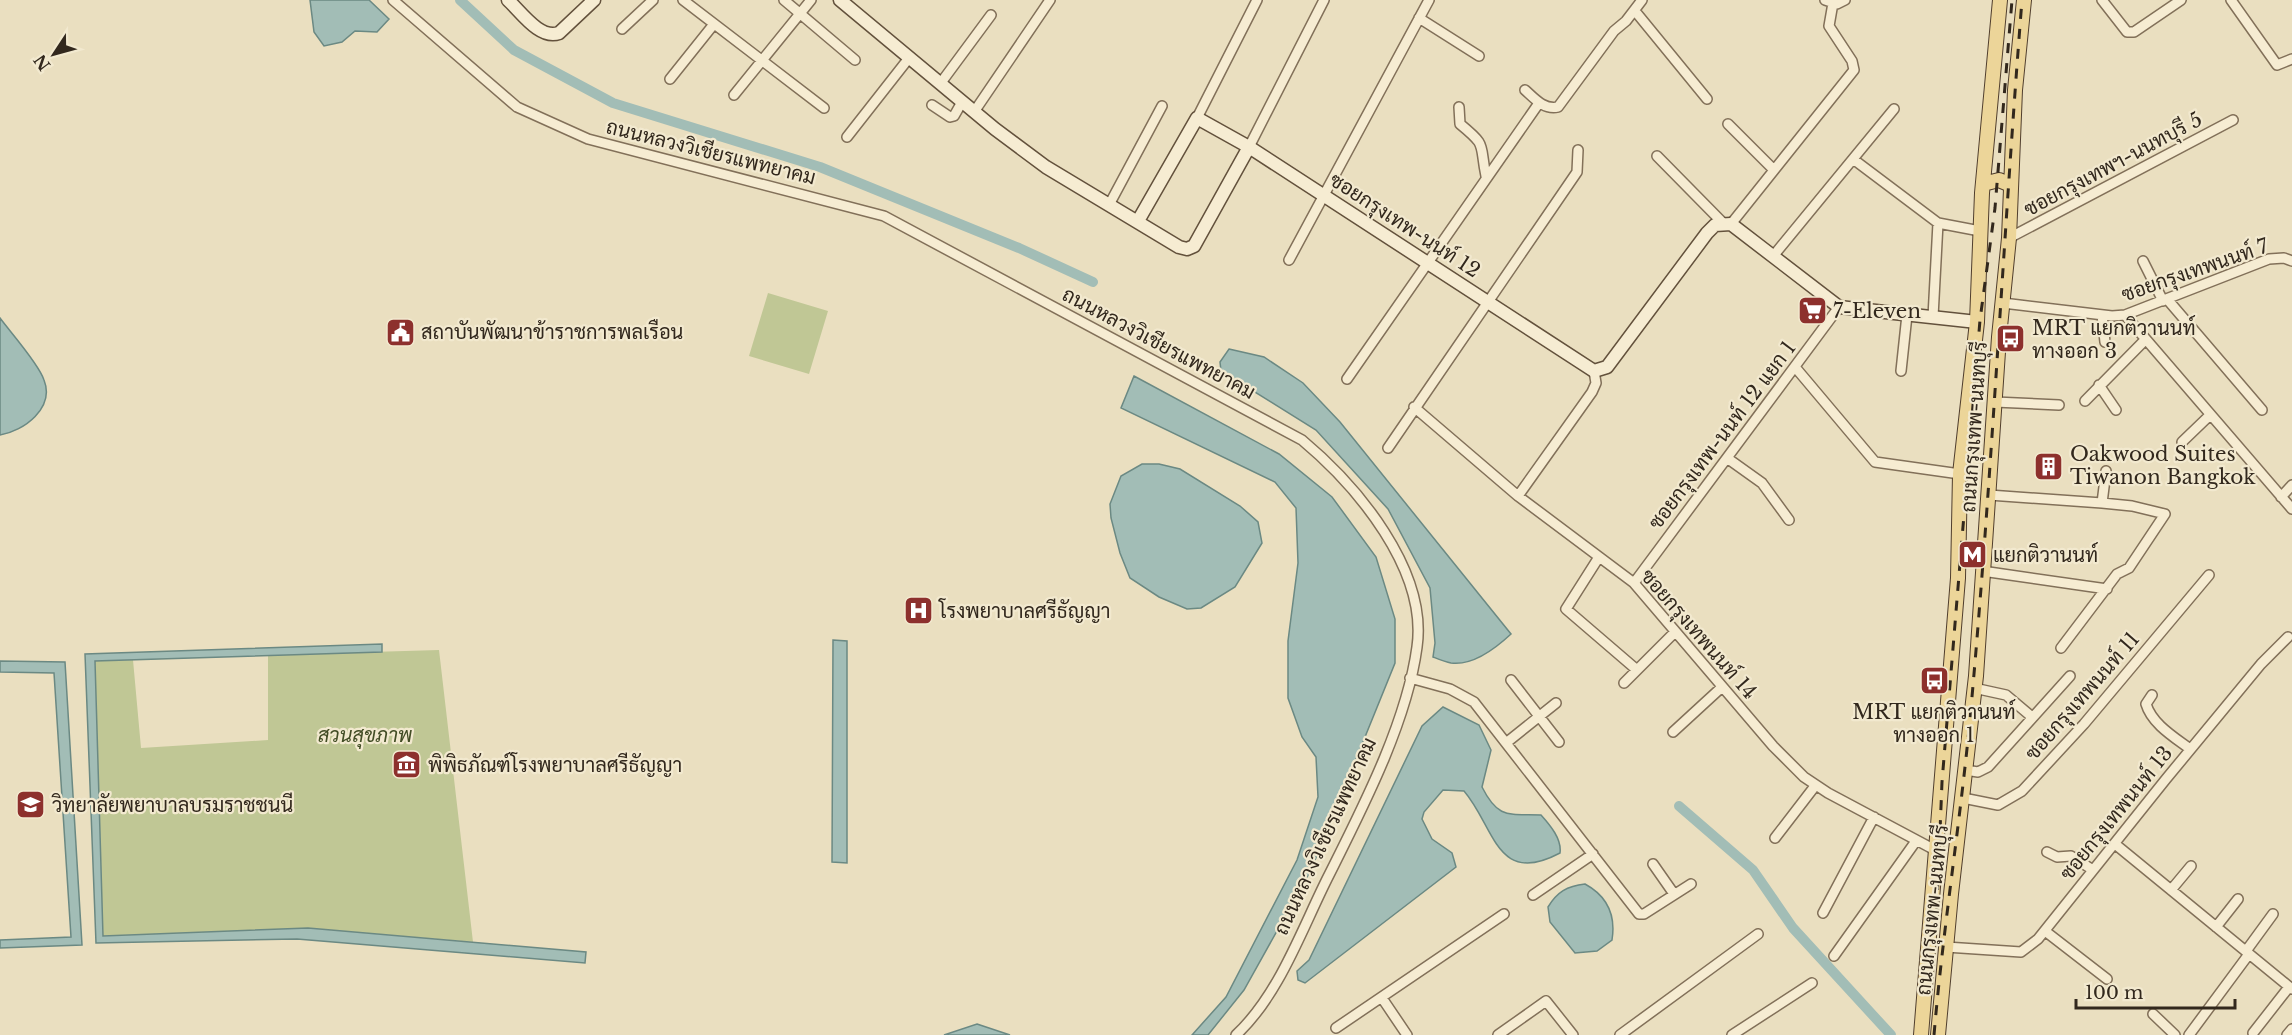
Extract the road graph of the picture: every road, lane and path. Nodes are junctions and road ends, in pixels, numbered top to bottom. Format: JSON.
{"nodes":[{"id":1,"x":393,"y":0,"type":"edge"},
{"id":2,"x":508,"y":0,"type":"edge"},
{"id":3,"x":594,"y":0,"type":"edge"},
{"id":4,"x":653,"y":0,"type":"edge"},
{"id":5,"x":683,"y":0,"type":"edge"},
{"id":6,"x":784,"y":0,"type":"edge"},
{"id":7,"x":811,"y":0,"type":"edge"},
{"id":8,"x":840,"y":0,"type":"edge"},
{"id":9,"x":1050,"y":0,"type":"edge"},
{"id":10,"x":1257,"y":0,"type":"edge"},
{"id":11,"x":1324,"y":0,"type":"edge"},
{"id":12,"x":1429,"y":0,"type":"edge"},
{"id":13,"x":1642,"y":0,"type":"edge"},
{"id":14,"x":1845,"y":0,"type":"edge"},
{"id":15,"x":2000,"y":0,"type":"edge"},
{"id":16,"x":2024,"y":0,"type":"edge"},
{"id":17,"x":2102,"y":0,"type":"edge"},
{"id":18,"x":2181,"y":0,"type":"edge"},
{"id":19,"x":2231,"y":0,"type":"edge"},
{"id":20,"x":1829,"y":2,"type":"edge"},
{"id":21,"x":1635,"y":10,"type":"junction"},
{"id":22,"x":800,"y":14,"type":"junction"},
{"id":23,"x":991,"y":15,"type":"dead end"},
{"id":24,"x":1419,"y":18,"type":"junction"},
{"id":25,"x":714,"y":24,"type":"junction"},
{"id":26,"x":622,"y":29,"type":"dead end"},
{"id":27,"x":1479,"y":56,"type":"dead end"},
{"id":28,"x":909,"y":58,"type":"junction"},
{"id":29,"x":2292,"y":59,"type":"edge"},
{"id":30,"x":763,"y":60,"type":"junction"},
{"id":31,"x":855,"y":60,"type":"dead end"},
{"id":32,"x":670,"y":79,"type":"dead end"},
{"id":33,"x":940,"y":84,"type":"junction"},
{"id":34,"x":1524,"y":90,"type":"dead end"},
{"id":35,"x":734,"y":95,"type":"dead end"},
{"id":36,"x":1707,"y":99,"type":"dead end"},
{"id":37,"x":962,"y":102,"type":"junction"},
{"id":38,"x":1539,"y":104,"type":"junction"},
{"id":39,"x":932,"y":105,"type":"dead end"},
{"id":40,"x":1162,"y":106,"type":"dead end"},
{"id":41,"x":1459,"y":107,"type":"dead end"},
{"id":42,"x":824,"y":108,"type":"dead end"},
{"id":43,"x":1894,"y":109,"type":"dead end"},
{"id":44,"x":974,"y":112,"type":"junction"},
{"id":45,"x":1197,"y":118,"type":"junction"},
{"id":46,"x":2234,"y":120,"type":"dead end"},
{"id":47,"x":1728,"y":124,"type":"dead end"},
{"id":48,"x":1987,"y":136,"type":"junction"},
{"id":49,"x":2013,"y":136,"type":"junction"},
{"id":50,"x":847,"y":137,"type":"dead end"},
{"id":51,"x":1249,"y":147,"type":"junction"},
{"id":52,"x":1578,"y":150,"type":"dead end"},
{"id":53,"x":1657,"y":156,"type":"dead end"},
{"id":54,"x":1852,"y":159,"type":"junction"},
{"id":55,"x":1773,"y":169,"type":"junction"},
{"id":56,"x":1486,"y":176,"type":"junction"},
{"id":57,"x":1983,"y":184,"type":"junction"},
{"id":58,"x":2011,"y":185,"type":"junction"},
{"id":59,"x":1324,"y":195,"type":"junction"},
{"id":60,"x":1109,"y":205,"type":"junction"},
{"id":61,"x":1138,"y":221,"type":"junction"},
{"id":62,"x":1727,"y":223,"type":"junction"},
{"id":63,"x":1938,"y":223,"type":"junction"},
{"id":64,"x":1980,"y":231,"type":"junction"},
{"id":65,"x":2009,"y":238,"type":"junction"},
{"id":66,"x":1774,"y":255,"type":"junction"},
{"id":67,"x":1289,"y":260,"type":"dead end"},
{"id":68,"x":2144,"y":261,"type":"dead end"},
{"id":69,"x":2292,"y":261,"type":"edge"},
{"id":70,"x":1428,"y":263,"type":"junction"},
{"id":71,"x":2165,"y":300,"type":"junction"},
{"id":72,"x":1490,"y":303,"type":"junction"},
{"id":73,"x":2003,"y":303,"type":"junction"},
{"id":74,"x":1839,"y":308,"type":"junction"},
{"id":75,"x":1907,"y":315,"type":"junction"},
{"id":76,"x":2102,"y":315,"type":"junction"},
{"id":77,"x":2125,"y":315,"type":"junction"},
{"id":78,"x":1933,"y":317,"type":"junction"},
{"id":79,"x":1977,"y":322,"type":"junction"},
{"id":80,"x":2145,"y":340,"type":"junction"},
{"id":81,"x":2105,"y":342,"type":"dead end"},
{"id":82,"x":1795,"y":367,"type":"junction"},
{"id":83,"x":1594,"y":371,"type":"junction"},
{"id":84,"x":1901,"y":371,"type":"dead end"},
{"id":85,"x":1347,"y":379,"type":"dead end"},
{"id":86,"x":2099,"y":385,"type":"junction"},
{"id":87,"x":2085,"y":401,"type":"dead end"},
{"id":88,"x":1995,"y":402,"type":"junction"},
{"id":89,"x":2059,"y":405,"type":"dead end"},
{"id":90,"x":1414,"y":407,"type":"junction"},
{"id":91,"x":2116,"y":410,"type":"dead end"},
{"id":92,"x":2262,"y":410,"type":"dead end"},
{"id":93,"x":2210,"y":416,"type":"junction"},
{"id":94,"x":2182,"y":442,"type":"dead end"},
{"id":95,"x":1388,"y":448,"type":"dead end"},
{"id":96,"x":1727,"y":458,"type":"junction"},
{"id":97,"x":2106,"y":471,"type":"dead end"},
{"id":98,"x":1960,"y":474,"type":"junction"},
{"id":99,"x":2292,"y":485,"type":"edge"},
{"id":100,"x":1989,"y":495,"type":"junction"},
{"id":101,"x":1518,"y":496,"type":"junction"},
{"id":102,"x":2281,"y":497,"type":"junction"},
{"id":103,"x":2102,"y":503,"type":"junction"},
{"id":104,"x":2292,"y":510,"type":"edge"},
{"id":105,"x":1789,"y":520,"type":"dead end"},
{"id":106,"x":1599,"y":557,"type":"junction"},
{"id":107,"x":1982,"y":571,"type":"junction"},
{"id":108,"x":2209,"y":575,"type":"dead end"},
{"id":109,"x":1634,"y":583,"type":"junction"},
{"id":110,"x":2107,"y":589,"type":"junction"},
{"id":111,"x":1675,"y":632,"type":"junction"},
{"id":112,"x":2288,"y":637,"type":"dead end"},
{"id":113,"x":2061,"y":648,"type":"dead end"},
{"id":114,"x":1637,"y":670,"type":"junction"},
{"id":115,"x":2070,"y":676,"type":"dead end"},
{"id":116,"x":1410,"y":678,"type":"junction"},
{"id":117,"x":1511,"y":680,"type":"dead end"},
{"id":118,"x":1624,"y":683,"type":"dead end"},
{"id":119,"x":1722,"y":687,"type":"junction"},
{"id":120,"x":1974,"y":688,"type":"junction"},
{"id":121,"x":2152,"y":695,"type":"dead end"},
{"id":122,"x":1556,"y":703,"type":"dead end"},
{"id":123,"x":1539,"y":717,"type":"junction"},
{"id":124,"x":2032,"y":717,"type":"junction"},
{"id":125,"x":1674,"y":732,"type":"dead end"},
{"id":126,"x":1559,"y":742,"type":"dead end"},
{"id":127,"x":1506,"y":743,"type":"junction"},
{"id":128,"x":2190,"y":749,"type":"junction"},
{"id":129,"x":1965,"y":770,"type":"junction"},
{"id":130,"x":1815,"y":786,"type":"junction"},
{"id":131,"x":1963,"y":798,"type":"junction"},
{"id":132,"x":1874,"y":818,"type":"junction"},
{"id":133,"x":1775,"y":838,"type":"dead end"},
{"id":134,"x":1916,"y":841,"type":"junction"},
{"id":135,"x":2115,"y":844,"type":"junction"},
{"id":136,"x":1935,"y":850,"type":"junction"},
{"id":137,"x":2047,"y":852,"type":"dead end"},
{"id":138,"x":1593,"y":854,"type":"junction"},
{"id":139,"x":1653,"y":864,"type":"dead end"},
{"id":140,"x":2191,"y":866,"type":"dead end"},
{"id":141,"x":2093,"y":870,"type":"junction"},
{"id":142,"x":1691,"y":884,"type":"dead end"},
{"id":143,"x":2171,"y":890,"type":"junction"},
{"id":144,"x":1674,"y":894,"type":"junction"},
{"id":145,"x":1533,"y":895,"type":"dead end"},
{"id":146,"x":2238,"y":899,"type":"dead end"},
{"id":147,"x":1823,"y":913,"type":"dead end"},
{"id":148,"x":1504,"y":914,"type":"dead end"},
{"id":149,"x":2273,"y":914,"type":"dead end"},
{"id":150,"x":2216,"y":927,"type":"junction"},
{"id":151,"x":2045,"y":931,"type":"junction"},
{"id":152,"x":1758,"y":934,"type":"dead end"},
{"id":153,"x":1946,"y":947,"type":"junction"},
{"id":154,"x":2247,"y":952,"type":"junction"},
{"id":155,"x":1834,"y":956,"type":"dead end"},
{"id":156,"x":2107,"y":979,"type":"dead end"},
{"id":157,"x":1812,"y":983,"type":"dead end"},
{"id":158,"x":2291,"y":988,"type":"edge"},
{"id":159,"x":1382,"y":998,"type":"junction"},
{"id":160,"x":2153,"y":1014,"type":"dead end"},
{"id":161,"x":1336,"y":1028,"type":"dead end"},
{"id":162,"x":2292,"y":1029,"type":"edge"},
{"id":163,"x":2253,"y":1032,"type":"dead end"},
{"id":164,"x":1236,"y":1035,"type":"edge"},
{"id":165,"x":1407,"y":1035,"type":"edge"},
{"id":166,"x":1498,"y":1035,"type":"edge"},
{"id":167,"x":1573,"y":1035,"type":"edge"},
{"id":168,"x":1620,"y":1035,"type":"edge"},
{"id":169,"x":1732,"y":1035,"type":"edge"},
{"id":170,"x":1921,"y":1035,"type":"edge"},
{"id":171,"x":1938,"y":1035,"type":"edge"},
{"id":172,"x":2175,"y":1035,"type":"edge"},
{"id":173,"x":2189,"y":1035,"type":"edge"},
{"id":174,"x":2287,"y":1035,"type":"edge"}],
"edges":[{"from":1,"to":116,"type":"street","name":"ถนนหลวงวิเชียรแพทยาคม"},
{"from":2,"to":3,"type":"street"},
{"from":4,"to":26,"type":"street"},
{"from":5,"to":25,"type":"street"},
{"from":6,"to":22,"type":"street"},
{"from":7,"to":22,"type":"street"},
{"from":8,"to":28,"type":"street"},
{"from":9,"to":44,"type":"street"},
{"from":10,"to":45,"type":"street"},
{"from":11,"to":51,"type":"street"},
{"from":12,"to":24,"type":"street"},
{"from":13,"to":21,"type":"street"},
{"from":14,"to":20,"type":"street"},
{"from":15,"to":48,"type":"main road","name":"ถนนกรุงเทพ-นนทบุรี"},
{"from":16,"to":49,"type":"main road","name":"ถนนกรุงเทพ-นนทบุรี"},
{"from":17,"to":18,"type":"street"},
{"from":19,"to":29,"type":"street"},
{"from":20,"to":55,"type":"street"},
{"from":21,"to":36,"type":"street"},
{"from":21,"to":38,"type":"street"},
{"from":22,"to":30,"type":"street"},
{"from":22,"to":31,"type":"street"},
{"from":23,"to":33,"type":"street"},
{"from":24,"to":27,"type":"street"},
{"from":24,"to":59,"type":"street"},
{"from":25,"to":30,"type":"street"},
{"from":25,"to":32,"type":"street"},
{"from":28,"to":33,"type":"street"},
{"from":28,"to":50,"type":"street"},
{"from":30,"to":35,"type":"street"},
{"from":30,"to":42,"type":"street"},
{"from":33,"to":37,"type":"street"},
{"from":34,"to":38,"type":"street"},
{"from":37,"to":39,"type":"street"},
{"from":37,"to":44,"type":"street"},
{"from":38,"to":56,"type":"street"},
{"from":40,"to":60,"type":"street"},
{"from":41,"to":56,"type":"street"},
{"from":43,"to":54,"type":"street"},
{"from":44,"to":60,"type":"street"},
{"from":45,"to":51,"type":"street","name":"ซอยกรุงเทพ-นนท์ 12"},
{"from":45,"to":61,"type":"street"},
{"from":46,"to":65,"type":"street","name":"ซอยกรุงเทพฯ-นนทบุรี 5"},
{"from":47,"to":55,"type":"street"},
{"from":48,"to":49,"type":"main road"},
{"from":48,"to":57,"type":"main road","name":"ถนนกรุงเทพ-นนทบุรี"},
{"from":49,"to":58,"type":"main road","name":"ถนนกรุงเทพ-นนทบุรี"},
{"from":51,"to":59,"type":"street","name":"ซอยกรุงเทพ-นนท์ 12"},
{"from":51,"to":61,"type":"street"},
{"from":52,"to":72,"type":"street"},
{"from":53,"to":62,"type":"street"},
{"from":54,"to":63,"type":"street"},
{"from":54,"to":66,"type":"street"},
{"from":55,"to":62,"type":"street"},
{"from":56,"to":70,"type":"street"},
{"from":57,"to":58,"type":"main road"},
{"from":57,"to":64,"type":"main road","name":"ถนนกรุงเทพ-นนทบุรี"},
{"from":58,"to":65,"type":"main road","name":"ถนนกรุงเทพ-นนทบุรี"},
{"from":59,"to":67,"type":"street"},
{"from":59,"to":70,"type":"street","name":"ซอยกรุงเทพ-นนท์ 12"},
{"from":60,"to":61,"type":"street"},
{"from":62,"to":66,"type":"street"},
{"from":62,"to":83,"type":"street"},
{"from":63,"to":64,"type":"street"},
{"from":63,"to":78,"type":"street"},
{"from":64,"to":79,"type":"main road","name":"ถนนกรุงเทพ-นนทบุรี"},
{"from":65,"to":73,"type":"main road","name":"ถนนกรุงเทพ-นนทบุรี"},
{"from":66,"to":74,"type":"street"},
{"from":68,"to":71,"type":"street"},
{"from":69,"to":71,"type":"street","name":"ซอยกรุงเทพนนท์ 7"},
{"from":70,"to":72,"type":"street","name":"ซอยกรุงเทพ-นนท์ 12"},
{"from":70,"to":85,"type":"street"},
{"from":71,"to":77,"type":"street","name":"ซอยกรุงเทพนนท์ 7"},
{"from":71,"to":92,"type":"street"},
{"from":72,"to":83,"type":"street","name":"ซอยกรุงเทพ-นนท์ 12"},
{"from":72,"to":90,"type":"street"},
{"from":73,"to":76,"type":"street","name":"ซอยกรุงเทพนนท์ 7"},
{"from":73,"to":88,"type":"main road","name":"ถนนกรุงเทพ-นนทบุรี"},
{"from":74,"to":75,"type":"street"},
{"from":74,"to":82,"type":"street","name":"ซอยกรุงเทพ-นนท์ 12 แยก 1"},
{"from":75,"to":78,"type":"street"},
{"from":75,"to":84,"type":"street"},
{"from":76,"to":77,"type":"street","name":"ซอยกรุงเทพนนท์ 7"},
{"from":76,"to":81,"type":"street"},
{"from":77,"to":80,"type":"street"},
{"from":78,"to":79,"type":"street"},
{"from":79,"to":98,"type":"main road","name":"ถนนกรุงเทพ-นนทบุรี"},
{"from":80,"to":86,"type":"street"},
{"from":80,"to":93,"type":"street"},
{"from":82,"to":96,"type":"street","name":"ซอยกรุงเทพ-นนท์ 12 แยก 1"},
{"from":82,"to":98,"type":"street"},
{"from":83,"to":101,"type":"street"},
{"from":86,"to":87,"type":"street"},
{"from":86,"to":91,"type":"street"},
{"from":88,"to":89,"type":"street"},
{"from":88,"to":100,"type":"main road","name":"ถนนกรุงเทพ-นนทบุรี"},
{"from":90,"to":95,"type":"street"},
{"from":90,"to":101,"type":"street","name":"ซอยกรุงเทพนนท์ 14"},
{"from":93,"to":94,"type":"street"},
{"from":93,"to":102,"type":"street"},
{"from":96,"to":105,"type":"street"},
{"from":96,"to":109,"type":"street","name":"ซอยกรุงเทพ-นนท์ 12 แยก 1"},
{"from":97,"to":103,"type":"street"},
{"from":98,"to":136,"type":"main road","name":"ถนนกรุงเทพ-นนทบุรี"},
{"from":99,"to":102,"type":"street"},
{"from":100,"to":103,"type":"street"},
{"from":100,"to":107,"type":"main road","name":"ถนนกรุงเทพ-นนทบุรี"},
{"from":101,"to":106,"type":"street","name":"ซอยกรุงเทพนนท์ 14"},
{"from":102,"to":104,"type":"street"},
{"from":103,"to":110,"type":"street"},
{"from":106,"to":109,"type":"street","name":"ซอยกรุงเทพนนท์ 14"},
{"from":106,"to":114,"type":"street"},
{"from":107,"to":110,"type":"street"},
{"from":107,"to":120,"type":"main road","name":"ถนนกรุงเทพ-นนทบุรี"},
{"from":108,"to":131,"type":"street","name":"ซอยกรุงเทพนนท์ 11"},
{"from":109,"to":111,"type":"street","name":"ซอยกรุงเทพนนท์ 14"},
{"from":110,"to":113,"type":"street"},
{"from":111,"to":114,"type":"street"},
{"from":111,"to":119,"type":"street","name":"ซอยกรุงเทพนนท์ 14"},
{"from":112,"to":128,"type":"street","name":"ซอยกรุงเทพนนท์ 13"},
{"from":114,"to":118,"type":"street"},
{"from":115,"to":124,"type":"street"},
{"from":116,"to":127,"type":"street"},
{"from":116,"to":164,"type":"street","name":"ถนนหลวงวิเชียรแพทยาคม"},
{"from":117,"to":123,"type":"street"},
{"from":119,"to":125,"type":"street"},
{"from":119,"to":130,"type":"street","name":"ซอยกรุงเทพนนท์ 14"},
{"from":120,"to":124,"type":"street"},
{"from":120,"to":129,"type":"main road","name":"ถนนกรุงเทพ-นนทบุรี"},
{"from":121,"to":128,"type":"street"},
{"from":122,"to":123,"type":"street"},
{"from":123,"to":126,"type":"street"},
{"from":123,"to":127,"type":"street"},
{"from":124,"to":129,"type":"street"},
{"from":127,"to":138,"type":"street"},
{"from":128,"to":135,"type":"street","name":"ซอยกรุงเทพนนท์ 13"},
{"from":129,"to":131,"type":"main road","name":"ถนนกรุงเทพ-นนทบุรี"},
{"from":130,"to":132,"type":"street","name":"ซอยกรุงเทพนนท์ 14"},
{"from":130,"to":133,"type":"street"},
{"from":131,"to":153,"type":"main road","name":"ถนนกรุงเทพ-นนทบุรี"},
{"from":132,"to":134,"type":"street","name":"ซอยกรุงเทพนนท์ 14"},
{"from":132,"to":147,"type":"street"},
{"from":134,"to":136,"type":"street","name":"ซอยกรุงเทพนนท์ 14"},
{"from":134,"to":155,"type":"street"},
{"from":135,"to":141,"type":"street","name":"ซอยกรุงเทพนนท์ 13"},
{"from":135,"to":143,"type":"street"},
{"from":136,"to":170,"type":"main road","name":"ถนนกรุงเทพ-นนทบุรี"},
{"from":137,"to":141,"type":"street"},
{"from":138,"to":144,"type":"street"},
{"from":138,"to":145,"type":"street"},
{"from":139,"to":144,"type":"street"},
{"from":140,"to":143,"type":"street"},
{"from":141,"to":151,"type":"street","name":"ซอยกรุงเทพนนท์ 13"},
{"from":142,"to":144,"type":"street"},
{"from":143,"to":150,"type":"street"},
{"from":146,"to":150,"type":"street"},
{"from":148,"to":159,"type":"street"},
{"from":149,"to":154,"type":"street"},
{"from":150,"to":154,"type":"street"},
{"from":151,"to":153,"type":"street","name":"ซอยกรุงเทพนนท์ 13"},
{"from":151,"to":156,"type":"street"},
{"from":152,"to":168,"type":"street"},
{"from":153,"to":171,"type":"main road","name":"ถนนกรุงเทพ-นนทบุรี"},
{"from":154,"to":158,"type":"street"},
{"from":154,"to":173,"type":"street"},
{"from":157,"to":169,"type":"street"},
{"from":158,"to":163,"type":"street"},
{"from":159,"to":161,"type":"street"},
{"from":159,"to":165,"type":"street"},
{"from":160,"to":172,"type":"street"},
{"from":162,"to":174,"type":"street"},
{"from":166,"to":167,"type":"street"}]}
